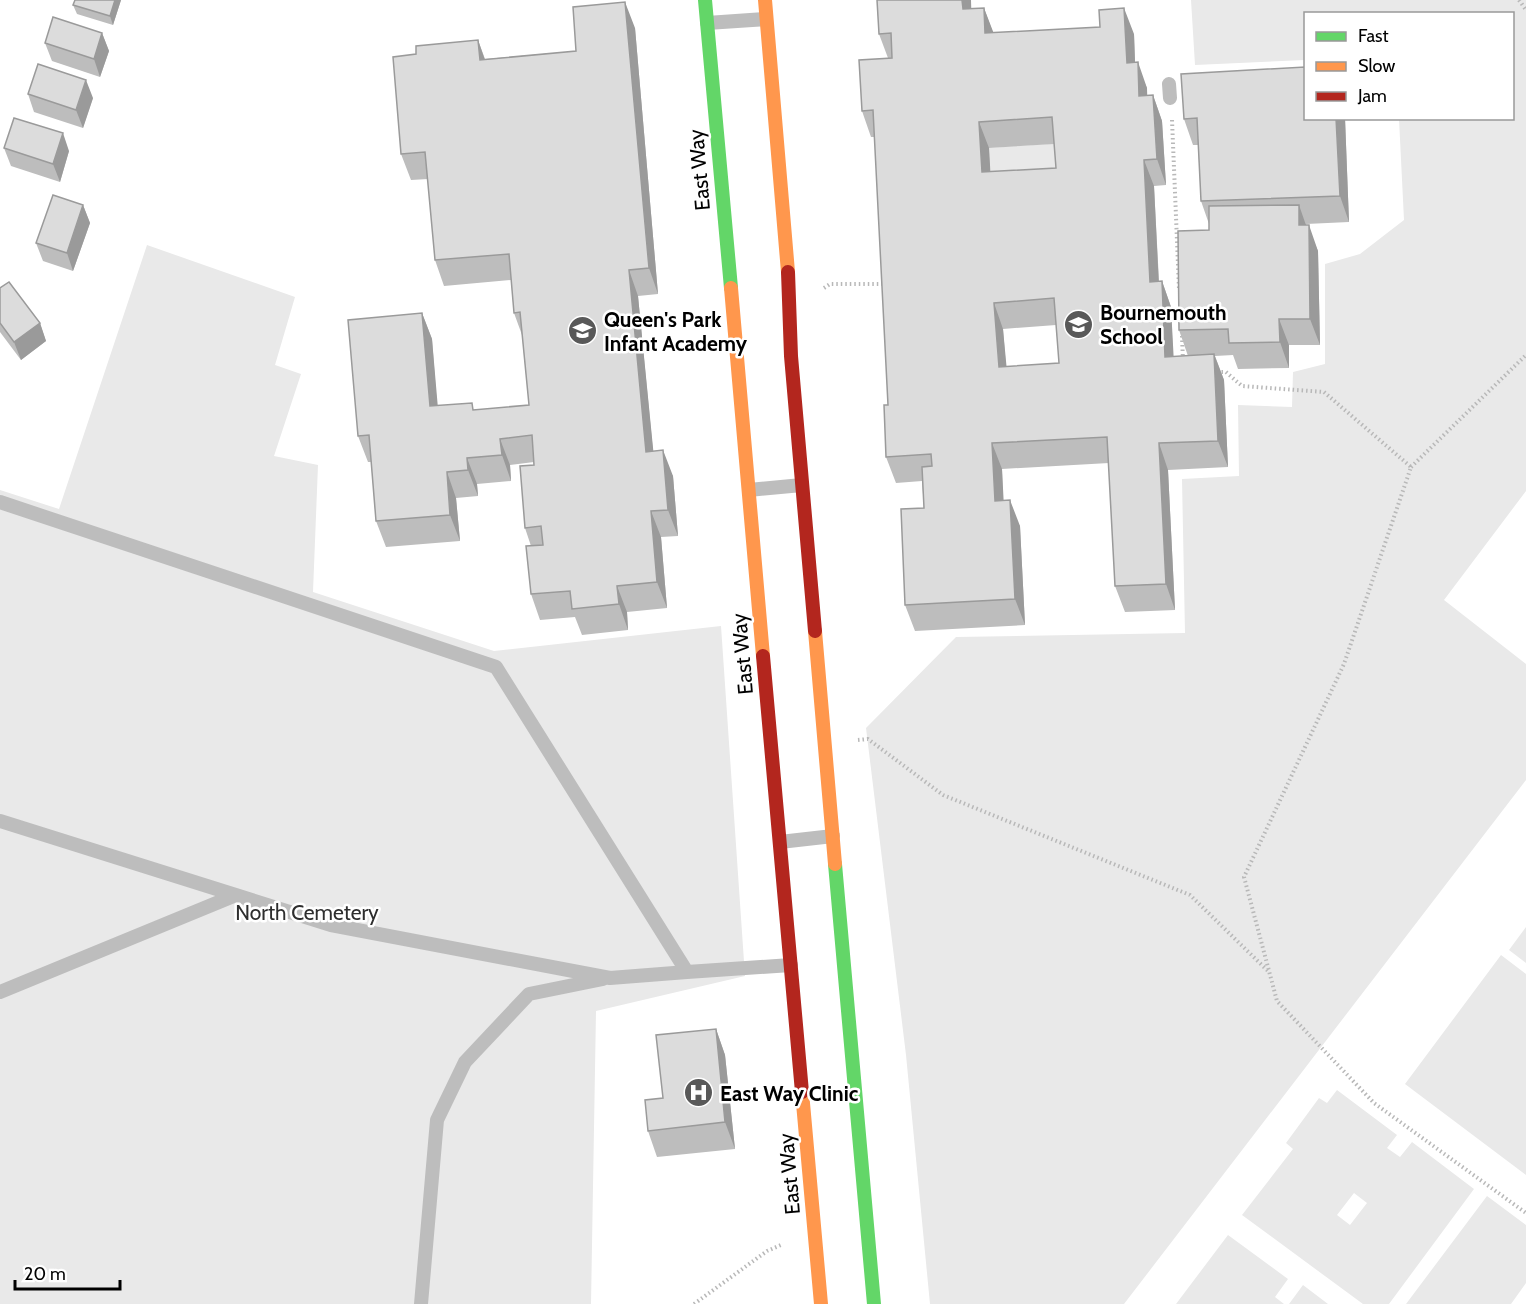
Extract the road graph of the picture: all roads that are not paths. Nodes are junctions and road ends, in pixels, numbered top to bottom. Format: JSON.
{"nodes":[{"id":1,"x":705,"y":0,"type":"edge"},
{"id":2,"x":765,"y":0,"type":"edge"},
{"id":3,"x":766,"y":18,"type":"junction"},
{"id":4,"x":707,"y":23,"type":"junction"},
{"id":5,"x":802,"y":485,"type":"junction"},
{"id":6,"x":749,"y":490,"type":"junction"},
{"id":7,"x":0,"y":502,"type":"edge"},
{"id":8,"x":0,"y":820,"type":"edge"},
{"id":9,"x":833,"y":836,"type":"junction"},
{"id":10,"x":780,"y":842,"type":"junction"},
{"id":11,"x":236,"y":895,"type":"junction"},
{"id":12,"x":792,"y":966,"type":"junction"},
{"id":13,"x":687,"y":972,"type":"junction"},
{"id":14,"x":610,"y":978,"type":"junction"},
{"id":15,"x":0,"y":992,"type":"edge"},
{"id":16,"x":421,"y":1304,"type":"edge"},
{"id":17,"x":821,"y":1304,"type":"edge"},
{"id":18,"x":874,"y":1304,"type":"edge"}],
"edges":[{"from":1,"to":4,"type":"street","name":"East Way"},
{"from":2,"to":3,"type":"street"},
{"from":3,"to":4,"type":"lane"},
{"from":3,"to":5,"type":"street"},
{"from":4,"to":6,"type":"street","name":"East Way"},
{"from":5,"to":6,"type":"lane"},
{"from":5,"to":9,"type":"street"},
{"from":6,"to":10,"type":"street","name":"East Way"},
{"from":7,"to":13,"type":"lane"},
{"from":8,"to":11,"type":"lane"},
{"from":9,"to":10,"type":"lane"},
{"from":9,"to":18,"type":"street"},
{"from":10,"to":12,"type":"street","name":"East Way"},
{"from":11,"to":14,"type":"lane"},
{"from":11,"to":15,"type":"lane"},
{"from":12,"to":13,"type":"lane"},
{"from":12,"to":17,"type":"street","name":"East Way"},
{"from":13,"to":14,"type":"lane"},
{"from":14,"to":16,"type":"lane"}]}
